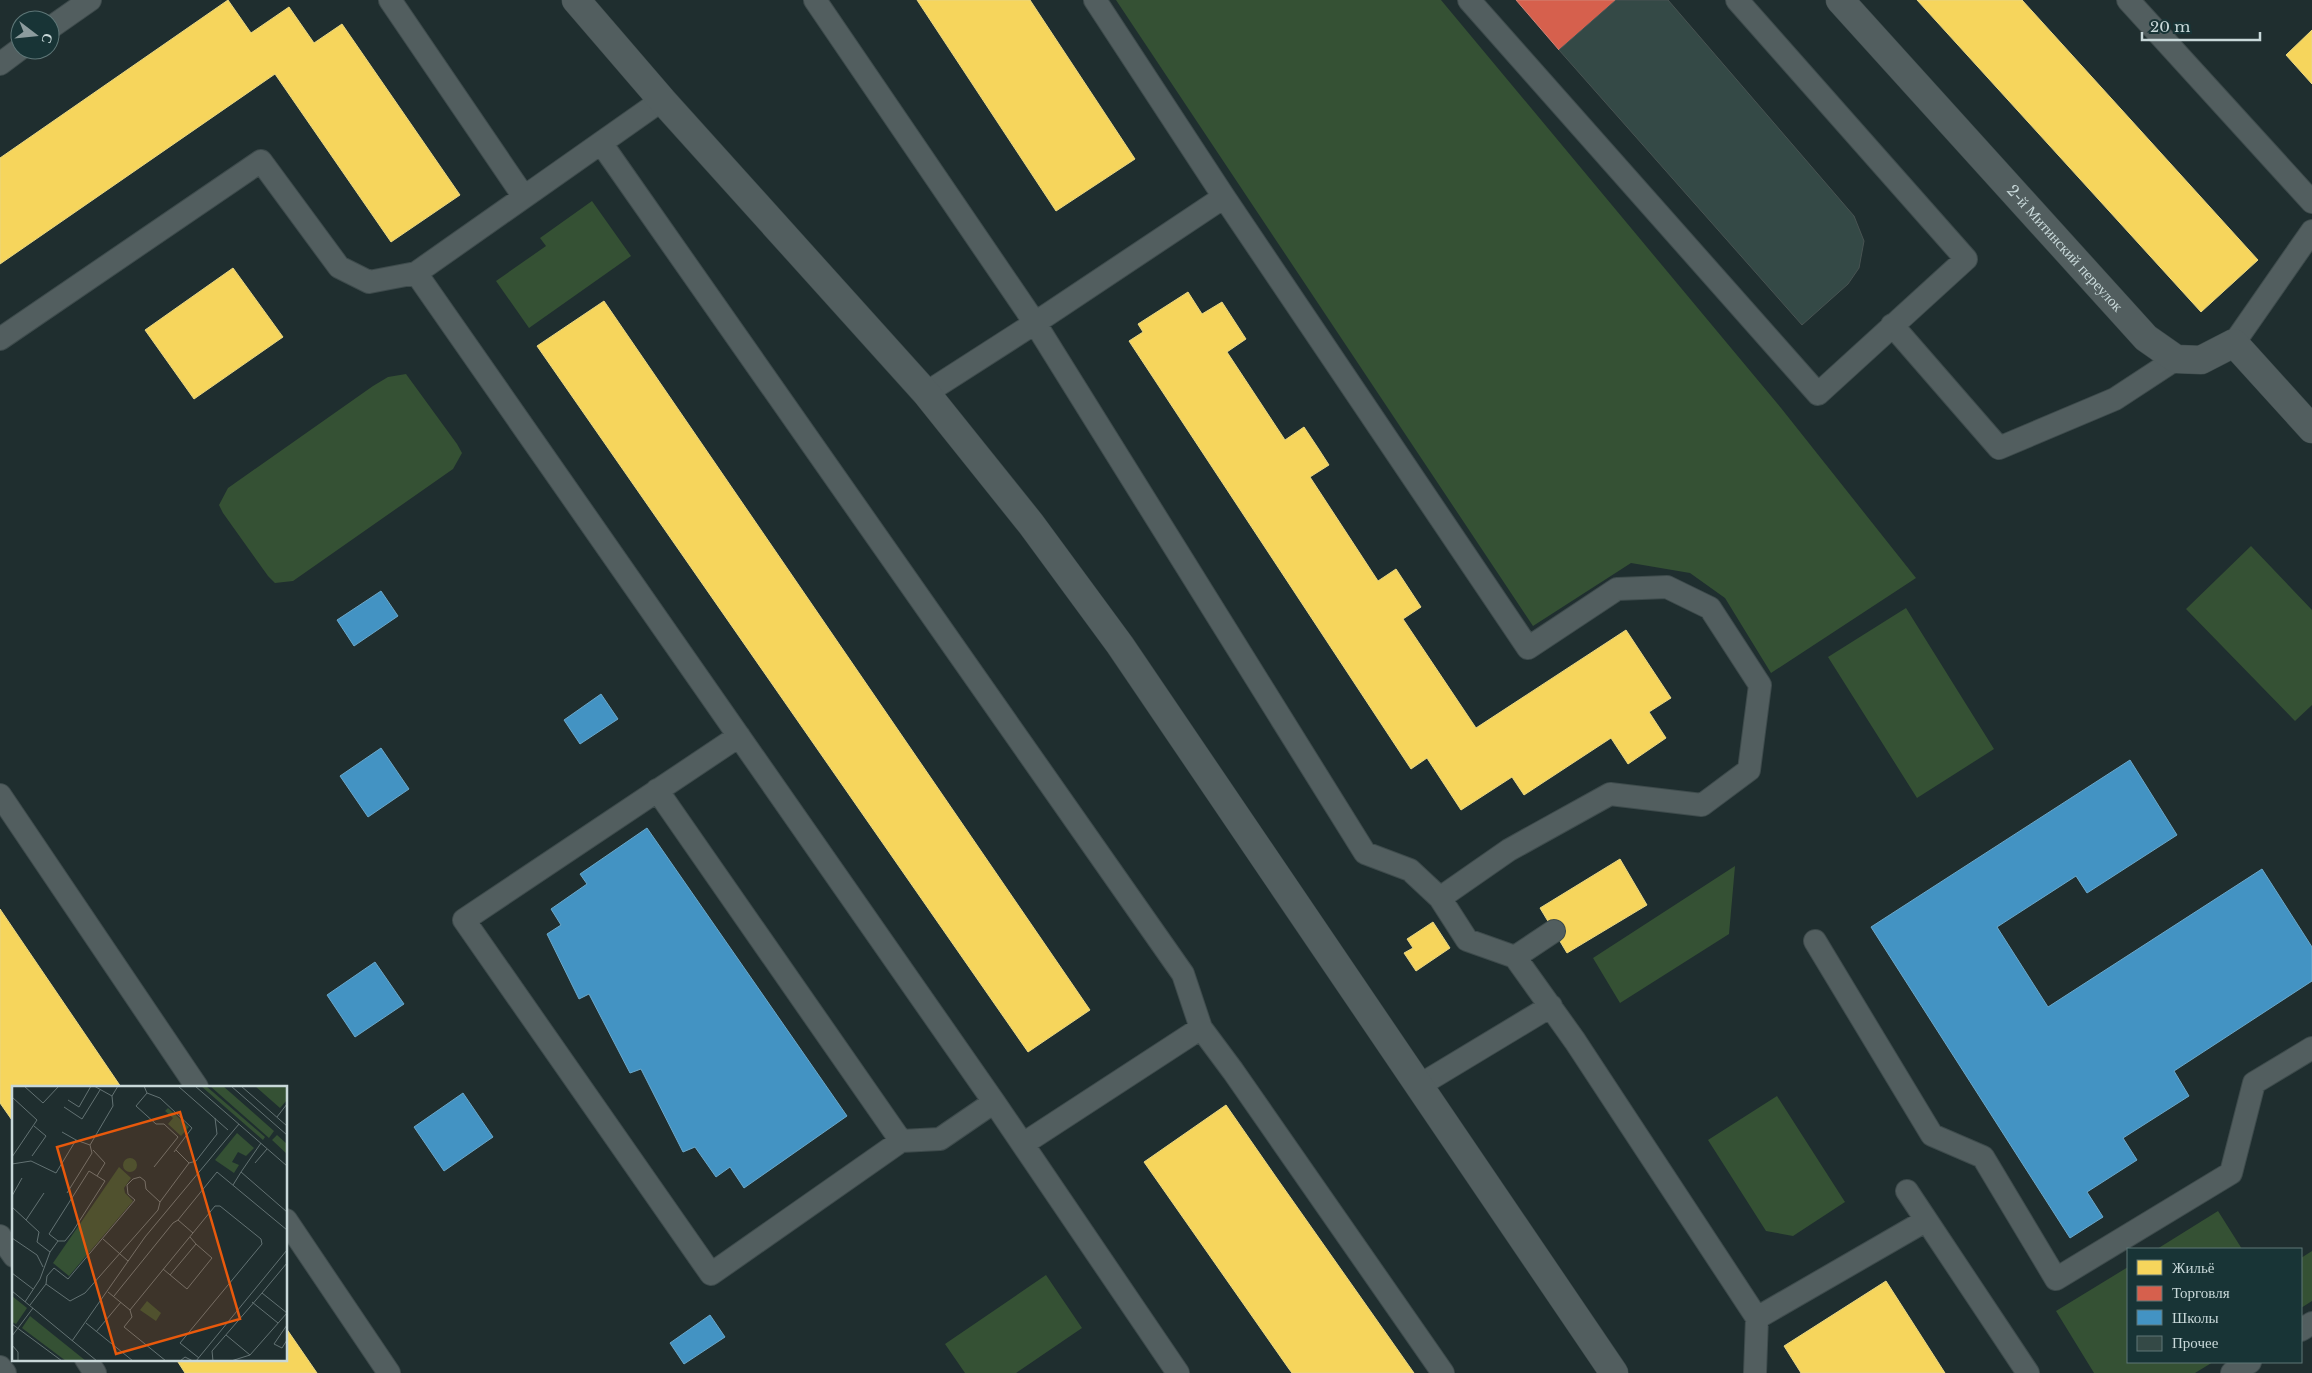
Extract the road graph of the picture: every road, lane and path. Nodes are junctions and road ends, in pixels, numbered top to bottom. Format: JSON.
{"nodes":[{"id":1,"x":90,"y":0,"type":"edge"},
{"id":2,"x":390,"y":0,"type":"edge"},
{"id":3,"x":576,"y":0,"type":"edge"},
{"id":4,"x":815,"y":0,"type":"edge"},
{"id":5,"x":1094,"y":0,"type":"edge"},
{"id":6,"x":1469,"y":0,"type":"edge"},
{"id":7,"x":1737,"y":0,"type":"edge"},
{"id":8,"x":1840,"y":0,"type":"edge"},
{"id":9,"x":2128,"y":0,"type":"edge"},
{"id":10,"x":60,"y":21,"type":"edge"},
{"id":11,"x":662,"y":100,"type":"junction"},
{"id":12,"x":601,"y":142,"type":"junction"},
{"id":13,"x":524,"y":197,"type":"junction"},
{"id":14,"x":1224,"y":197,"type":"junction"},
{"id":15,"x":2312,"y":202,"type":"edge"},
{"id":16,"x":2312,"y":231,"type":"edge"},
{"id":17,"x":416,"y":273,"type":"junction"},
{"id":18,"x":1035,"y":323,"type":"junction"},
{"id":19,"x":1892,"y":325,"type":"junction"},
{"id":20,"x":0,"y":339,"type":"edge"},
{"id":21,"x":2234,"y":343,"type":"junction"},
{"id":22,"x":2176,"y":359,"type":"junction"},
{"id":23,"x":926,"y":394,"type":"junction"},
{"id":24,"x":2312,"y":429,"type":"edge"},
{"id":25,"x":739,"y":736,"type":"junction"},
{"id":26,"x":657,"y":790,"type":"junction"},
{"id":27,"x":0,"y":795,"type":"edge"},
{"id":28,"x":1440,"y":898,"type":"junction"},
{"id":29,"x":1554,"y":931,"type":"dead end"},
{"id":30,"x":1815,"y":941,"type":"dead end"},
{"id":31,"x":1515,"y":957,"type":"junction"},
{"id":32,"x":1550,"y":1006,"type":"junction"},
{"id":33,"x":1200,"y":1028,"type":"junction"},
{"id":34,"x":2312,"y":1048,"type":"edge"},
{"id":35,"x":1420,"y":1085,"type":"junction"},
{"id":36,"x":195,"y":1086,"type":"edge"},
{"id":37,"x":994,"y":1102,"type":"junction"},
{"id":38,"x":901,"y":1141,"type":"junction"},
{"id":39,"x":1023,"y":1144,"type":"junction"},
{"id":40,"x":1907,"y":1191,"type":"dead end"},
{"id":41,"x":1925,"y":1220,"type":"junction"},
{"id":42,"x":288,"y":1223,"type":"edge"},
{"id":43,"x":0,"y":1236,"type":"edge"},
{"id":44,"x":12,"y":1253,"type":"edge"},
{"id":45,"x":1757,"y":1318,"type":"junction"},
{"id":46,"x":87,"y":1360,"type":"edge"},
{"id":47,"x":2248,"y":1363,"type":"edge"},
{"id":48,"x":0,"y":1366,"type":"edge"},
{"id":49,"x":5,"y":1373,"type":"edge"},
{"id":50,"x":95,"y":1373,"type":"edge"},
{"id":51,"x":389,"y":1373,"type":"edge"},
{"id":52,"x":1178,"y":1373,"type":"edge"},
{"id":53,"x":1443,"y":1373,"type":"edge"},
{"id":54,"x":1614,"y":1373,"type":"edge"},
{"id":55,"x":1755,"y":1373,"type":"edge"},
{"id":56,"x":2028,"y":1373,"type":"edge"},
{"id":57,"x":2232,"y":1373,"type":"edge"}],
"edges":[{"from":1,"to":10,"type":"lane"},
{"from":2,"to":13,"type":"lane"},
{"from":3,"to":11,"type":"street"},
{"from":4,"to":18,"type":"lane"},
{"from":5,"to":14,"type":"lane"},
{"from":6,"to":19,"type":"lane"},
{"from":7,"to":19,"type":"lane"},
{"from":8,"to":22,"type":"street","name":"2-й Митинский переулок"},
{"from":9,"to":15,"type":"lane"},
{"from":11,"to":12,"type":"lane"},
{"from":11,"to":23,"type":"street"},
{"from":12,"to":13,"type":"lane"},
{"from":12,"to":33,"type":"lane"},
{"from":13,"to":17,"type":"lane"},
{"from":14,"to":18,"type":"lane"},
{"from":14,"to":28,"type":"lane"},
{"from":16,"to":21,"type":"lane"},
{"from":17,"to":20,"type":"lane"},
{"from":17,"to":25,"type":"lane"},
{"from":18,"to":23,"type":"lane"},
{"from":18,"to":28,"type":"lane"},
{"from":19,"to":22,"type":"lane"},
{"from":21,"to":22,"type":"street"},
{"from":21,"to":24,"type":"street"},
{"from":23,"to":35,"type":"street"},
{"from":25,"to":26,"type":"lane"},
{"from":25,"to":37,"type":"lane"},
{"from":26,"to":38,"type":"lane"},
{"from":26,"to":38,"type":"lane"},
{"from":27,"to":36,"type":"lane"},
{"from":28,"to":31,"type":"lane"},
{"from":29,"to":31,"type":"lane"},
{"from":30,"to":34,"type":"lane"},
{"from":31,"to":32,"type":"lane"},
{"from":32,"to":35,"type":"lane"},
{"from":32,"to":45,"type":"lane"},
{"from":33,"to":39,"type":"lane"},
{"from":33,"to":53,"type":"lane"},
{"from":35,"to":54,"type":"street"},
{"from":37,"to":38,"type":"lane"},
{"from":37,"to":39,"type":"lane"},
{"from":39,"to":52,"type":"lane"},
{"from":40,"to":41,"type":"lane"},
{"from":41,"to":45,"type":"lane"},
{"from":41,"to":56,"type":"lane"},
{"from":42,"to":51,"type":"lane"},
{"from":43,"to":44,"type":"lane"},
{"from":45,"to":55,"type":"lane"},
{"from":46,"to":50,"type":"lane"},
{"from":47,"to":57,"type":"lane"},
{"from":48,"to":49,"type":"lane"}]}
